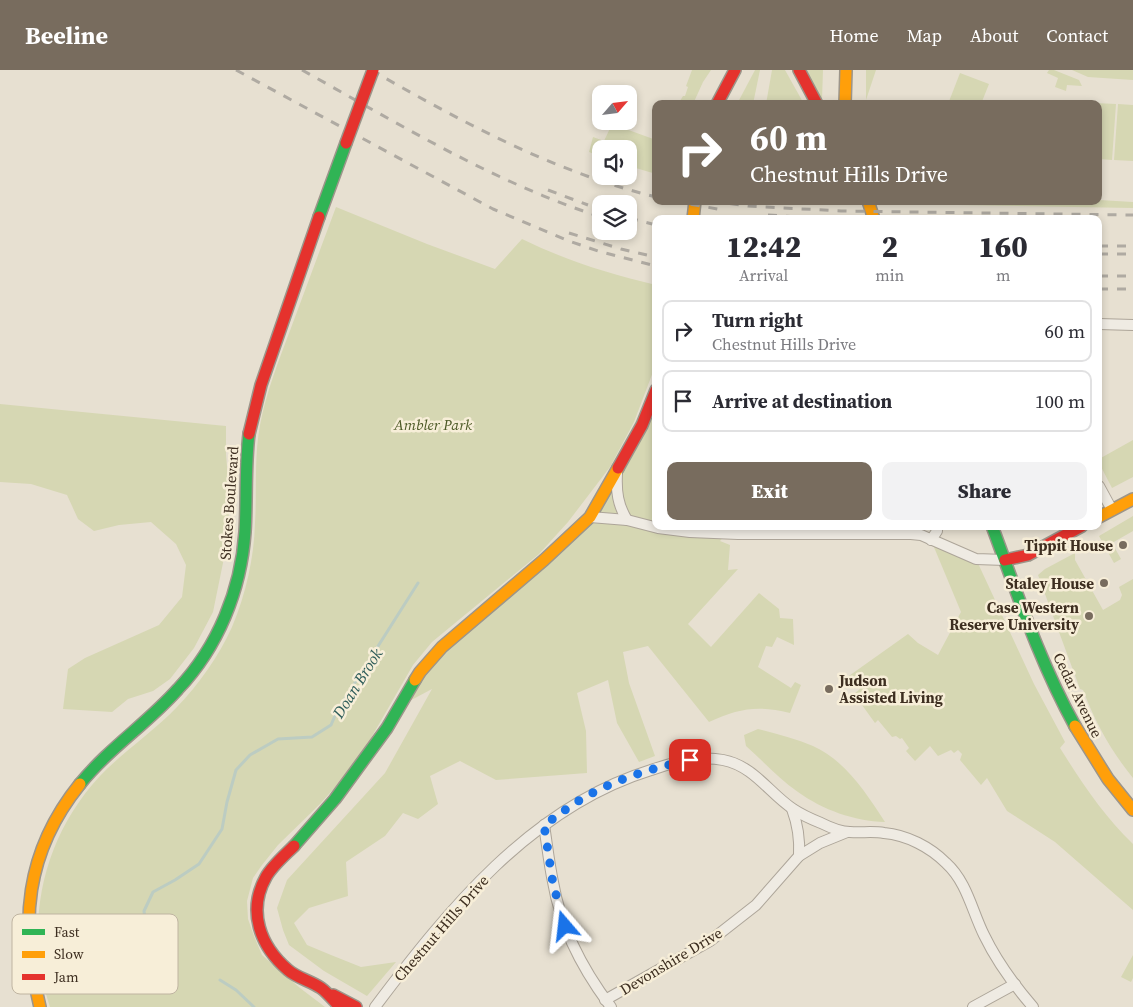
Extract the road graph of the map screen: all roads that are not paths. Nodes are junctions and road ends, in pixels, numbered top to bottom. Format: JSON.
{"nodes":[{"id":1,"x":373,"y":70,"type":"edge"},
{"id":2,"x":735,"y":70,"type":"edge"},
{"id":3,"x":799,"y":70,"type":"edge"},
{"id":4,"x":846,"y":70,"type":"edge"},
{"id":5,"x":719,"y":100,"type":"edge"},
{"id":6,"x":815,"y":100,"type":"edge"},
{"id":7,"x":845,"y":100,"type":"edge"},
{"id":8,"x":1102,"y":324,"type":"edge"},
{"id":9,"x":1133,"y":325,"type":"edge"},
{"id":10,"x":652,"y":400,"type":"edge"},
{"id":11,"x":617,"y":471,"type":"junction"},
{"id":12,"x":1102,"y":492,"type":"edge"},
{"id":13,"x":1133,"y":498,"type":"edge"},
{"id":14,"x":1112,"y":510,"type":"junction"},
{"id":15,"x":1102,"y":515,"type":"edge"},
{"id":16,"x":590,"y":516,"type":"junction"},
{"id":17,"x":627,"y":520,"type":"junction"},
{"id":18,"x":652,"y":526,"type":"edge"},
{"id":19,"x":674,"y":530,"type":"edge"},
{"id":20,"x":785,"y":530,"type":"edge"},
{"id":21,"x":937,"y":530,"type":"edge"},
{"id":22,"x":994,"y":530,"type":"edge"},
{"id":23,"x":1075,"y":530,"type":"edge"},
{"id":24,"x":931,"y":540,"type":"junction"},
{"id":25,"x":1005,"y":560,"type":"junction"},
{"id":26,"x":792,"y":809,"type":"junction"},
{"id":27,"x":1133,"y":810,"type":"edge"},
{"id":28,"x":544,"y":825,"type":"junction"},
{"id":29,"x":847,"y":832,"type":"junction"},
{"id":30,"x":799,"y":856,"type":"junction"},
{"id":31,"x":28,"y":914,"type":"edge"},
{"id":32,"x":1015,"y":984,"type":"junction"},
{"id":33,"x":323,"y":989,"type":"junction"},
{"id":34,"x":37,"y":994,"type":"edge"},
{"id":35,"x":608,"y":1003,"type":"edge"},
{"id":36,"x":40,"y":1007,"type":"edge"},
{"id":37,"x":340,"y":1007,"type":"edge"},
{"id":38,"x":356,"y":1007,"type":"edge"},
{"id":39,"x":374,"y":1007,"type":"edge"},
{"id":40,"x":973,"y":1007,"type":"edge"},
{"id":41,"x":1033,"y":1007,"type":"edge"}],
"edges":[{"from":1,"to":31,"type":"main road","name":"Stokes Boulevard","bridge":true},
{"from":2,"to":5,"type":"main road"},
{"from":3,"to":6,"type":"main road"},
{"from":4,"to":7,"type":"main road"},
{"from":8,"to":9,"type":"street"},
{"from":10,"to":11,"type":"main road"},
{"from":11,"to":16,"type":"main road"},
{"from":11,"to":17,"type":"street"},
{"from":12,"to":14,"type":"street"},
{"from":13,"to":14,"type":"main road"},
{"from":14,"to":15,"type":"main road"},
{"from":16,"to":17,"type":"street"},
{"from":16,"to":33,"type":"main road"},
{"from":17,"to":18,"type":"street"},
{"from":19,"to":20,"type":"street"},
{"from":20,"to":24,"type":"street"},
{"from":21,"to":24,"type":"street"},
{"from":22,"to":25,"type":"main road","name":"Cedar Avenue"},
{"from":23,"to":25,"type":"main road"},
{"from":24,"to":25,"type":"street"},
{"from":25,"to":27,"type":"main road","name":"Cedar Avenue"},
{"from":26,"to":28,"type":"street","name":"Chestnut Hills Drive"},
{"from":26,"to":29,"type":"street","name":"Chestnut Hills Drive"},
{"from":26,"to":30,"type":"street"},
{"from":28,"to":35,"type":"street"},
{"from":28,"to":39,"type":"street","name":"Chestnut Hills Drive"},
{"from":29,"to":30,"type":"street","name":"Devonshire Drive"},
{"from":29,"to":32,"type":"street","name":"Chestnut Hills Drive"},
{"from":30,"to":35,"type":"street","name":"Devonshire Drive"},
{"from":32,"to":40,"type":"street"},
{"from":32,"to":41,"type":"street","name":"Chestnut Hills Drive"},
{"from":33,"to":37,"type":"main road"},
{"from":33,"to":38,"type":"main road"},
{"from":34,"to":36,"type":"main road","name":"Stokes Boulevard","bridge":true}]}
